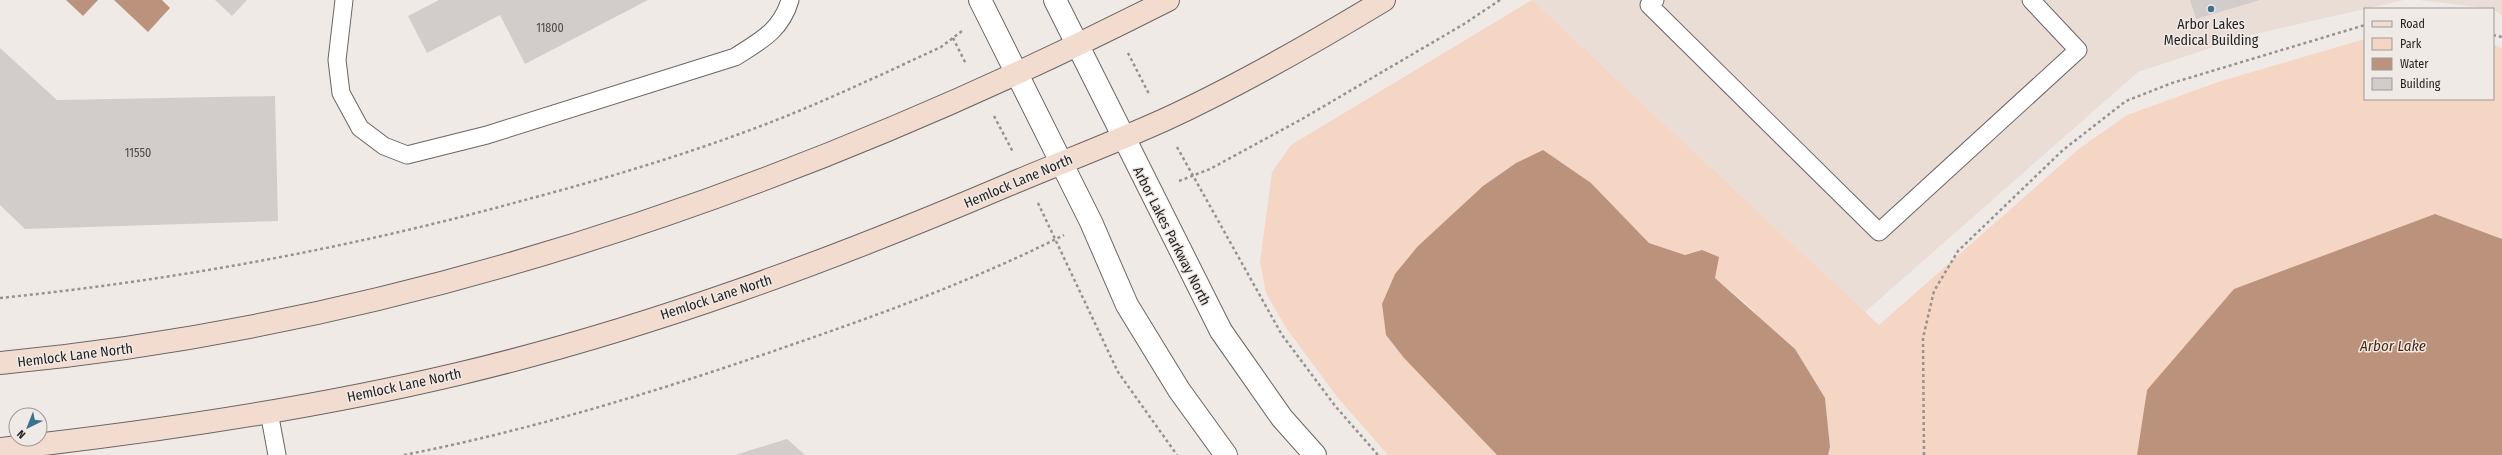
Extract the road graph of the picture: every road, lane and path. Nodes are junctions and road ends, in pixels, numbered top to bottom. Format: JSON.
{"nodes":[{"id":1,"x":344,"y":0,"type":"edge"},
{"id":2,"x":790,"y":0,"type":"edge"},
{"id":3,"x":980,"y":0,"type":"edge"},
{"id":4,"x":1055,"y":0,"type":"edge"},
{"id":5,"x":1168,"y":0,"type":"edge"},
{"id":6,"x":1384,"y":0,"type":"edge"},
{"id":7,"x":1500,"y":0,"type":"edge"},
{"id":8,"x":1655,"y":0,"type":"edge"},
{"id":9,"x":2031,"y":0,"type":"edge"},
{"id":10,"x":2364,"y":25,"type":"edge"},
{"id":11,"x":1114,"y":27,"type":"junction"},
{"id":12,"x":1077,"y":44,"type":"junction"},
{"id":13,"x":1017,"y":72,"type":"junction"},
{"id":14,"x":980,"y":89,"type":"junction"},
{"id":15,"x":1163,"y":120,"type":"junction"},
{"id":16,"x":1122,"y":138,"type":"junction"},
{"id":17,"x":1062,"y":163,"type":"junction"},
{"id":18,"x":1192,"y":175,"type":"junction"},
{"id":19,"x":1026,"y":178,"type":"junction"},
{"id":20,"x":1055,"y":240,"type":"junction"},
{"id":21,"x":0,"y":298,"type":"edge"},
{"id":22,"x":0,"y":363,"type":"edge"},
{"id":23,"x":269,"y":412,"type":"junction"},
{"id":24,"x":0,"y":449,"type":"edge"},
{"id":25,"x":278,"y":455,"type":"edge"},
{"id":26,"x":404,"y":455,"type":"edge"},
{"id":27,"x":1177,"y":455,"type":"edge"},
{"id":28,"x":1226,"y":455,"type":"edge"},
{"id":29,"x":1315,"y":455,"type":"edge"},
{"id":30,"x":1378,"y":455,"type":"edge"},
{"id":31,"x":1924,"y":455,"type":"edge"}],
"edges":[{"from":1,"to":2,"type":"lane"},
{"from":3,"to":13,"type":"street"},
{"from":4,"to":12,"type":"street","name":"Arbor Lakes Parkway North"},
{"from":5,"to":11,"type":"main road","name":"Hemlock Lane North"},
{"from":6,"to":15,"type":"main road","name":"Hemlock Lane North"},
{"from":7,"to":18,"type":"path"},
{"from":8,"to":9,"type":"lane"},
{"from":10,"to":31,"type":"path"},
{"from":11,"to":12,"type":"main road","name":"Hemlock Lane North"},
{"from":11,"to":15,"type":"path"},
{"from":12,"to":13,"type":"main road","name":"Hemlock Lane North"},
{"from":12,"to":16,"type":"street","name":"Arbor Lakes Parkway North"},
{"from":13,"to":14,"type":"main road","name":"Hemlock Lane North"},
{"from":13,"to":17,"type":"street"},
{"from":14,"to":19,"type":"path"},
{"from":14,"to":21,"type":"path"},
{"from":14,"to":22,"type":"main road","name":"Hemlock Lane North"},
{"from":15,"to":16,"type":"main road","name":"Hemlock Lane North"},
{"from":15,"to":18,"type":"path"},
{"from":16,"to":17,"type":"main road","name":"Hemlock Lane North"},
{"from":16,"to":29,"type":"street","name":"Arbor Lakes Parkway North"},
{"from":17,"to":19,"type":"main road","name":"Hemlock Lane North"},
{"from":17,"to":28,"type":"street"},
{"from":18,"to":30,"type":"path"},
{"from":19,"to":20,"type":"path"},
{"from":19,"to":23,"type":"main road","name":"Hemlock Lane North"},
{"from":20,"to":26,"type":"path"},
{"from":20,"to":27,"type":"path"},
{"from":23,"to":24,"type":"main road","name":"Hemlock Lane North"},
{"from":23,"to":25,"type":"lane"}]}
